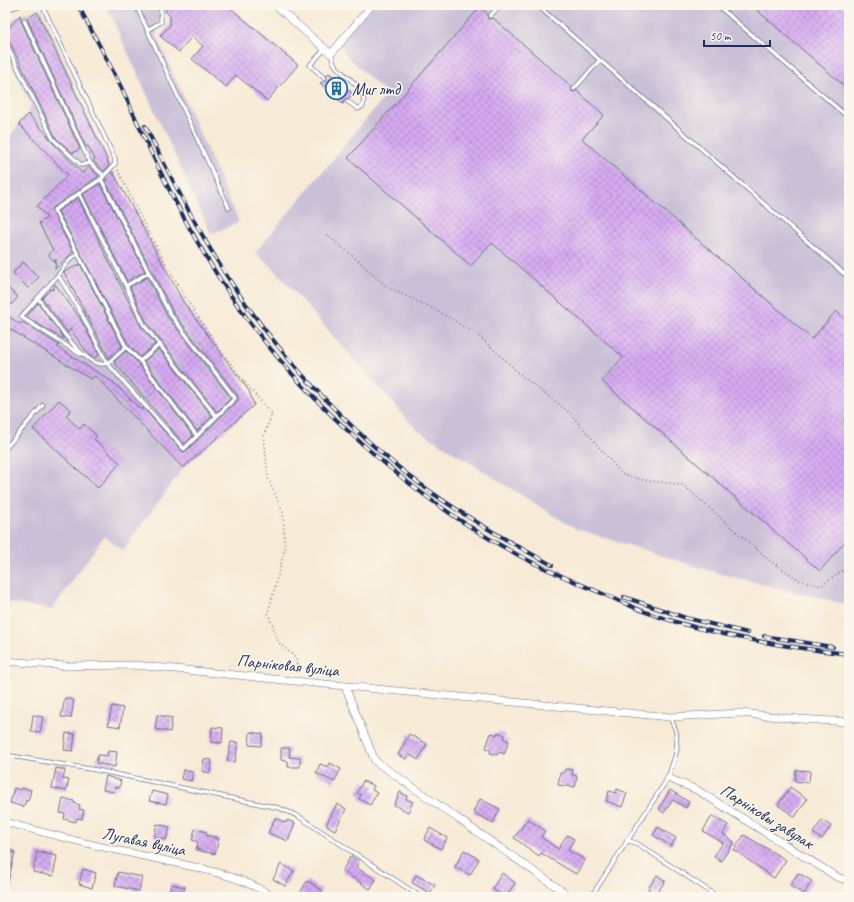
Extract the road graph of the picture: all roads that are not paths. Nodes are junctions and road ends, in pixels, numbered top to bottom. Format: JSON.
{"nodes":[{"id":1,"x":21,"y":5,"type":"edge"},
{"id":2,"x":34,"y":5,"type":"edge"},
{"id":3,"x":136,"y":5,"type":"edge"},
{"id":4,"x":161,"y":5,"type":"edge"},
{"id":5,"x":275,"y":5,"type":"edge"},
{"id":6,"x":372,"y":5,"type":"edge"},
{"id":7,"x":500,"y":5,"type":"edge"},
{"id":8,"x":537,"y":5,"type":"edge"},
{"id":9,"x":717,"y":5,"type":"edge"},
{"id":10,"x":5,"y":10,"type":"edge"},
{"id":11,"x":490,"y":16,"type":"dead end"},
{"id":12,"x":24,"y":20,"type":"dead end"},
{"id":13,"x":147,"y":30,"type":"junction"},
{"id":14,"x":5,"y":42,"type":"edge"},
{"id":15,"x":325,"y":49,"type":"junction"},
{"id":16,"x":331,"y":54,"type":"junction"},
{"id":17,"x":600,"y":60,"type":"junction"},
{"id":18,"x":324,"y":78,"type":"dead end"},
{"id":19,"x":574,"y":89,"type":"dead end"},
{"id":20,"x":347,"y":101,"type":"dead end"},
{"id":21,"x":849,"y":118,"type":"edge"},
{"id":22,"x":90,"y":163,"type":"junction"},
{"id":23,"x":103,"y":174,"type":"junction"},
{"id":24,"x":100,"y":179,"type":"junction"},
{"id":25,"x":79,"y":192,"type":"junction"},
{"id":26,"x":228,"y":208,"type":"dead end"},
{"id":27,"x":78,"y":254,"type":"junction"},
{"id":28,"x":148,"y":273,"type":"junction"},
{"id":29,"x":58,"y":275,"type":"junction"},
{"id":30,"x":849,"y":278,"type":"edge"},
{"id":31,"x":126,"y":286,"type":"junction"},
{"id":32,"x":38,"y":298,"type":"junction"},
{"id":33,"x":160,"y":344,"type":"junction"},
{"id":34,"x":126,"y":347,"type":"junction"},
{"id":35,"x":83,"y":356,"type":"junction"},
{"id":36,"x":140,"y":361,"type":"junction"},
{"id":37,"x":107,"y":363,"type":"junction"},
{"id":38,"x":43,"y":405,"type":"dead end"},
{"id":39,"x":216,"y":416,"type":"junction"},
{"id":40,"x":197,"y":436,"type":"junction"},
{"id":41,"x":5,"y":449,"type":"edge"},
{"id":42,"x":5,"y":661,"type":"edge"},
{"id":43,"x":345,"y":686,"type":"junction"},
{"id":44,"x":670,"y":717,"type":"junction"},
{"id":45,"x":849,"y":722,"type":"edge"},
{"id":46,"x":5,"y":755,"type":"edge"},
{"id":47,"x":668,"y":778,"type":"junction"},
{"id":48,"x":5,"y":822,"type":"edge"},
{"id":49,"x":627,"y":840,"type":"junction"},
{"id":50,"x":849,"y":881,"type":"edge"},
{"id":51,"x":273,"y":897,"type":"edge"},
{"id":52,"x":421,"y":897,"type":"edge"},
{"id":53,"x":571,"y":897,"type":"edge"},
{"id":54,"x":591,"y":897,"type":"edge"},
{"id":55,"x":718,"y":897,"type":"edge"}],
"edges":[{"from":1,"to":10,"type":"lane"},
{"from":2,"to":23,"type":"lane"},
{"from":3,"to":13,"type":"lane"},
{"from":4,"to":13,"type":"lane"},
{"from":5,"to":15,"type":"street"},
{"from":6,"to":16,"type":"street"},
{"from":7,"to":11,"type":"lane"},
{"from":8,"to":17,"type":"lane"},
{"from":9,"to":21,"type":"lane"},
{"from":12,"to":22,"type":"lane"},
{"from":13,"to":26,"type":"lane"},
{"from":14,"to":22,"type":"lane"},
{"from":15,"to":16,"type":"street"},
{"from":15,"to":18,"type":"lane"},
{"from":16,"to":20,"type":"lane"},
{"from":17,"to":19,"type":"lane"},
{"from":17,"to":30,"type":"lane"},
{"from":22,"to":23,"type":"lane"},
{"from":23,"to":24,"type":"lane"},
{"from":24,"to":25,"type":"lane"},
{"from":24,"to":28,"type":"lane"},
{"from":25,"to":27,"type":"lane"},
{"from":25,"to":31,"type":"lane"},
{"from":27,"to":29,"type":"lane"},
{"from":27,"to":34,"type":"lane"},
{"from":28,"to":31,"type":"lane"},
{"from":28,"to":39,"type":"lane"},
{"from":29,"to":32,"type":"lane"},
{"from":29,"to":37,"type":"lane"},
{"from":31,"to":33,"type":"lane"},
{"from":32,"to":35,"type":"lane"},
{"from":32,"to":35,"type":"lane"},
{"from":33,"to":36,"type":"lane"},
{"from":33,"to":39,"type":"lane"},
{"from":34,"to":36,"type":"lane"},
{"from":34,"to":37,"type":"lane"},
{"from":35,"to":37,"type":"lane"},
{"from":36,"to":40,"type":"lane"},
{"from":37,"to":40,"type":"lane"},
{"from":38,"to":41,"type":"lane"},
{"from":39,"to":40,"type":"lane"},
{"from":42,"to":43,"type":"street","name":"Парніковая вуліца"},
{"from":43,"to":44,"type":"street"},
{"from":43,"to":53,"type":"street","name":"Парніковая вуліца"},
{"from":44,"to":45,"type":"street"},
{"from":44,"to":47,"type":"lane"},
{"from":46,"to":52,"type":"lane"},
{"from":47,"to":49,"type":"lane"},
{"from":47,"to":50,"type":"street","name":"Парніковы завулак"},
{"from":48,"to":51,"type":"street","name":"Лугавая вуліца"},
{"from":49,"to":54,"type":"lane"},
{"from":49,"to":55,"type":"lane"}]}
